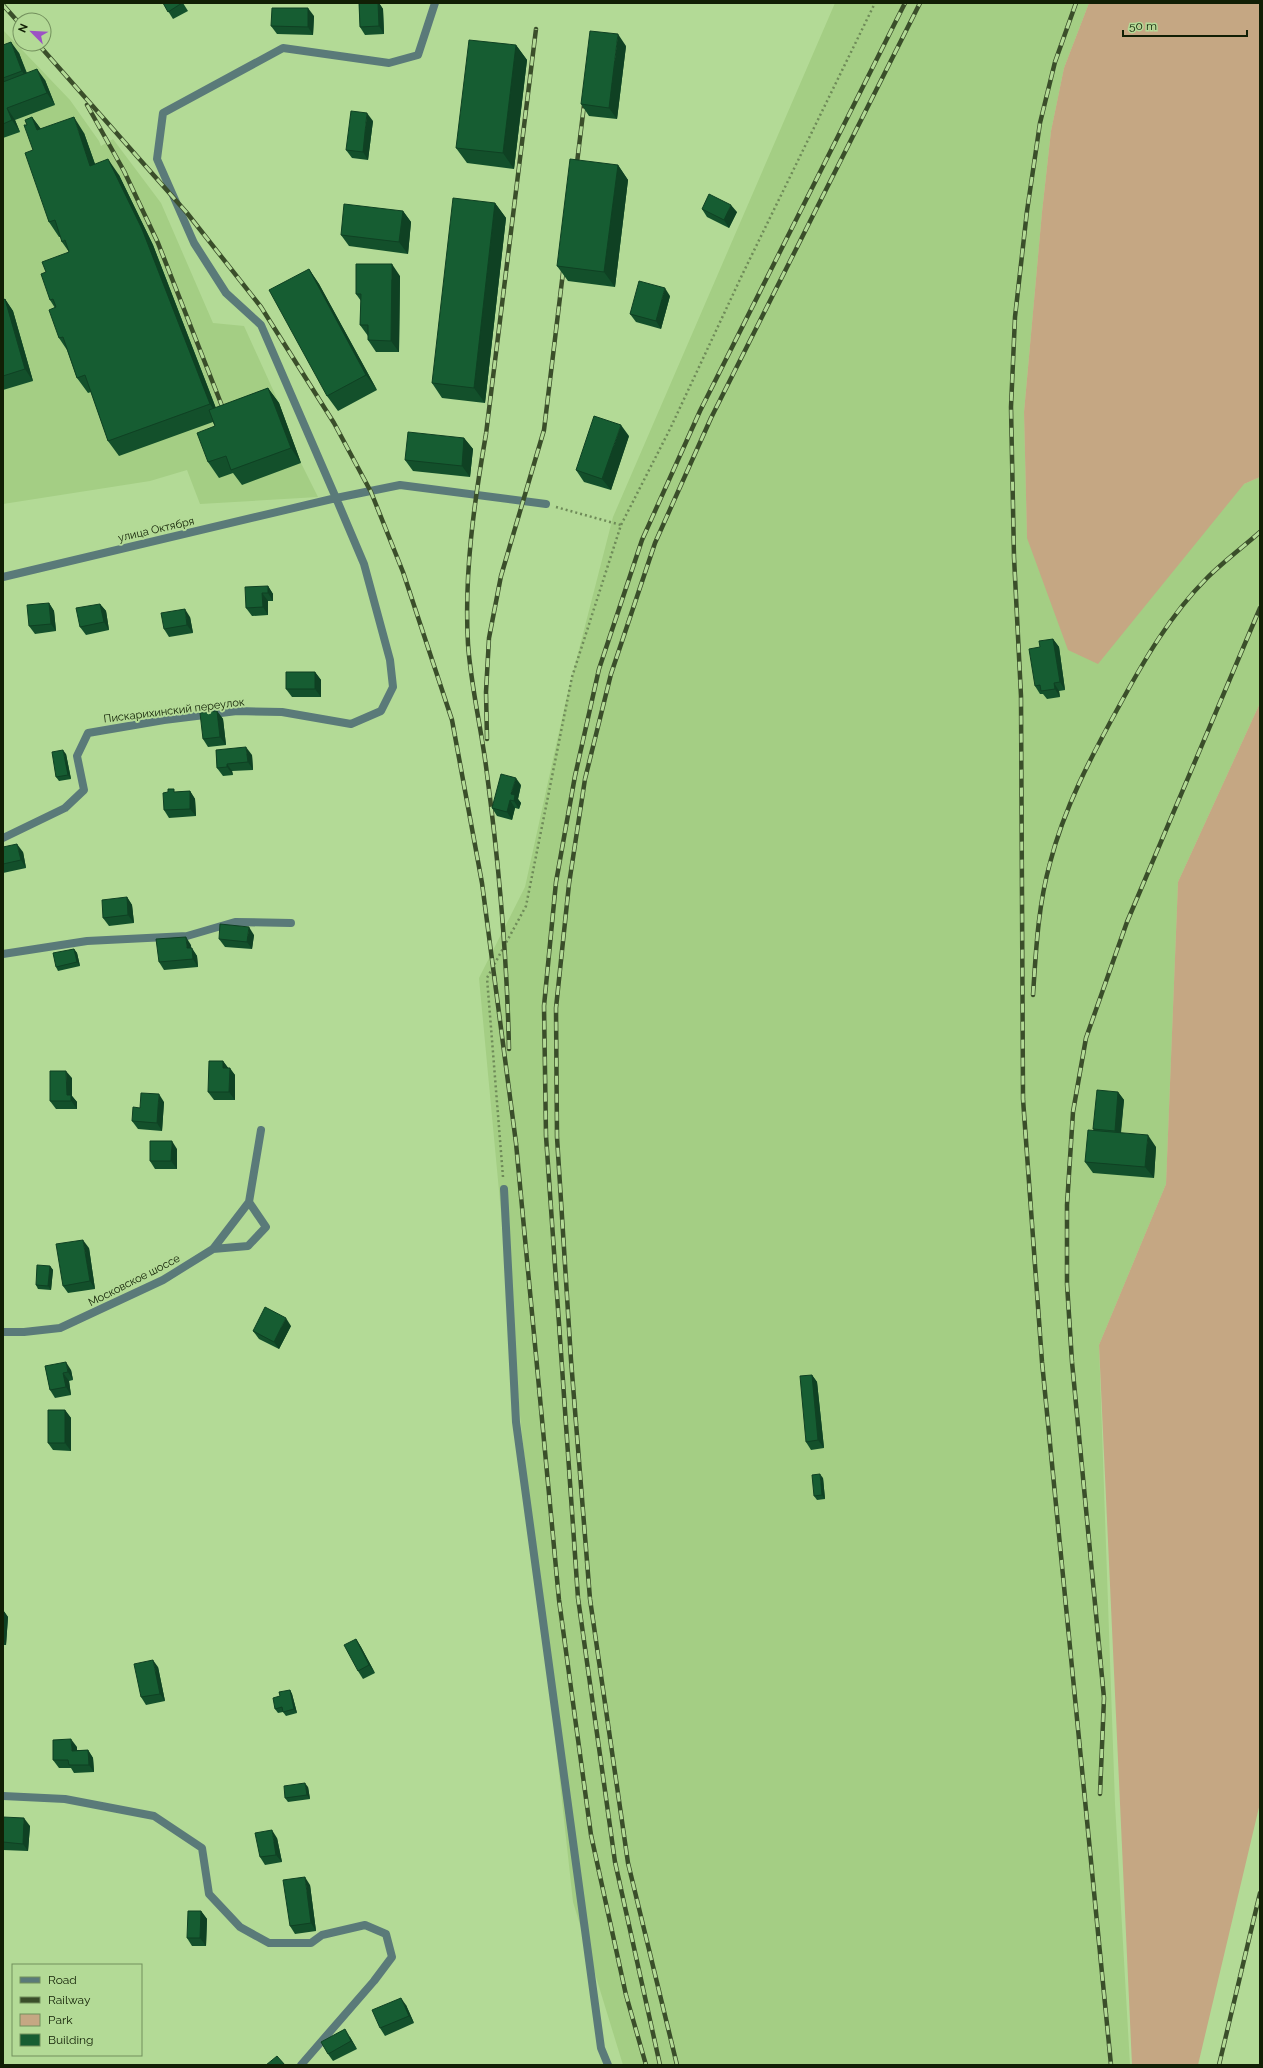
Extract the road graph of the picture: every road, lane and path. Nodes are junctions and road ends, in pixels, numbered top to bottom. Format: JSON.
{"nodes":[{"id":1,"x":435,"y":3,"type":"edge"},
{"id":2,"x":875,"y":3,"type":"edge"},
{"id":3,"x":336,"y":498,"type":"junction"},
{"id":4,"x":546,"y":504,"type":"joint"},
{"id":5,"x":621,"y":525,"type":"junction"},
{"id":6,"x":3,"y":577,"type":"edge"},
{"id":7,"x":3,"y":838,"type":"edge"},
{"id":8,"x":291,"y":923,"type":"dead end"},
{"id":9,"x":3,"y":954,"type":"edge"},
{"id":10,"x":261,"y":1130,"type":"dead end"},
{"id":11,"x":504,"y":1189,"type":"joint"},
{"id":12,"x":249,"y":1202,"type":"junction"},
{"id":13,"x":213,"y":1249,"type":"junction"},
{"id":14,"x":3,"y":1332,"type":"edge"},
{"id":15,"x":3,"y":1796,"type":"edge"},
{"id":16,"x":301,"y":2065,"type":"edge"},
{"id":17,"x":608,"y":2065,"type":"edge"}],
"edges":[{"from":1,"to":3,"type":"street"},
{"from":2,"to":5,"type":"path"},
{"from":3,"to":4,"type":"street","name":"улица Октября"},
{"from":3,"to":6,"type":"street","name":"улица Октября"},
{"from":3,"to":7,"type":"street","name":"Пискарихинский переулок"},
{"from":4,"to":5,"type":"path"},
{"from":5,"to":11,"type":"path"},
{"from":8,"to":9,"type":"street"},
{"from":10,"to":12,"type":"street","name":"Московское шоссе"},
{"from":11,"to":17,"type":"street"},
{"from":12,"to":13,"type":"street","name":"Московское шоссе"},
{"from":12,"to":13,"type":"street"},
{"from":13,"to":14,"type":"street","name":"Московское шоссе"},
{"from":15,"to":16,"type":"street"}]}
